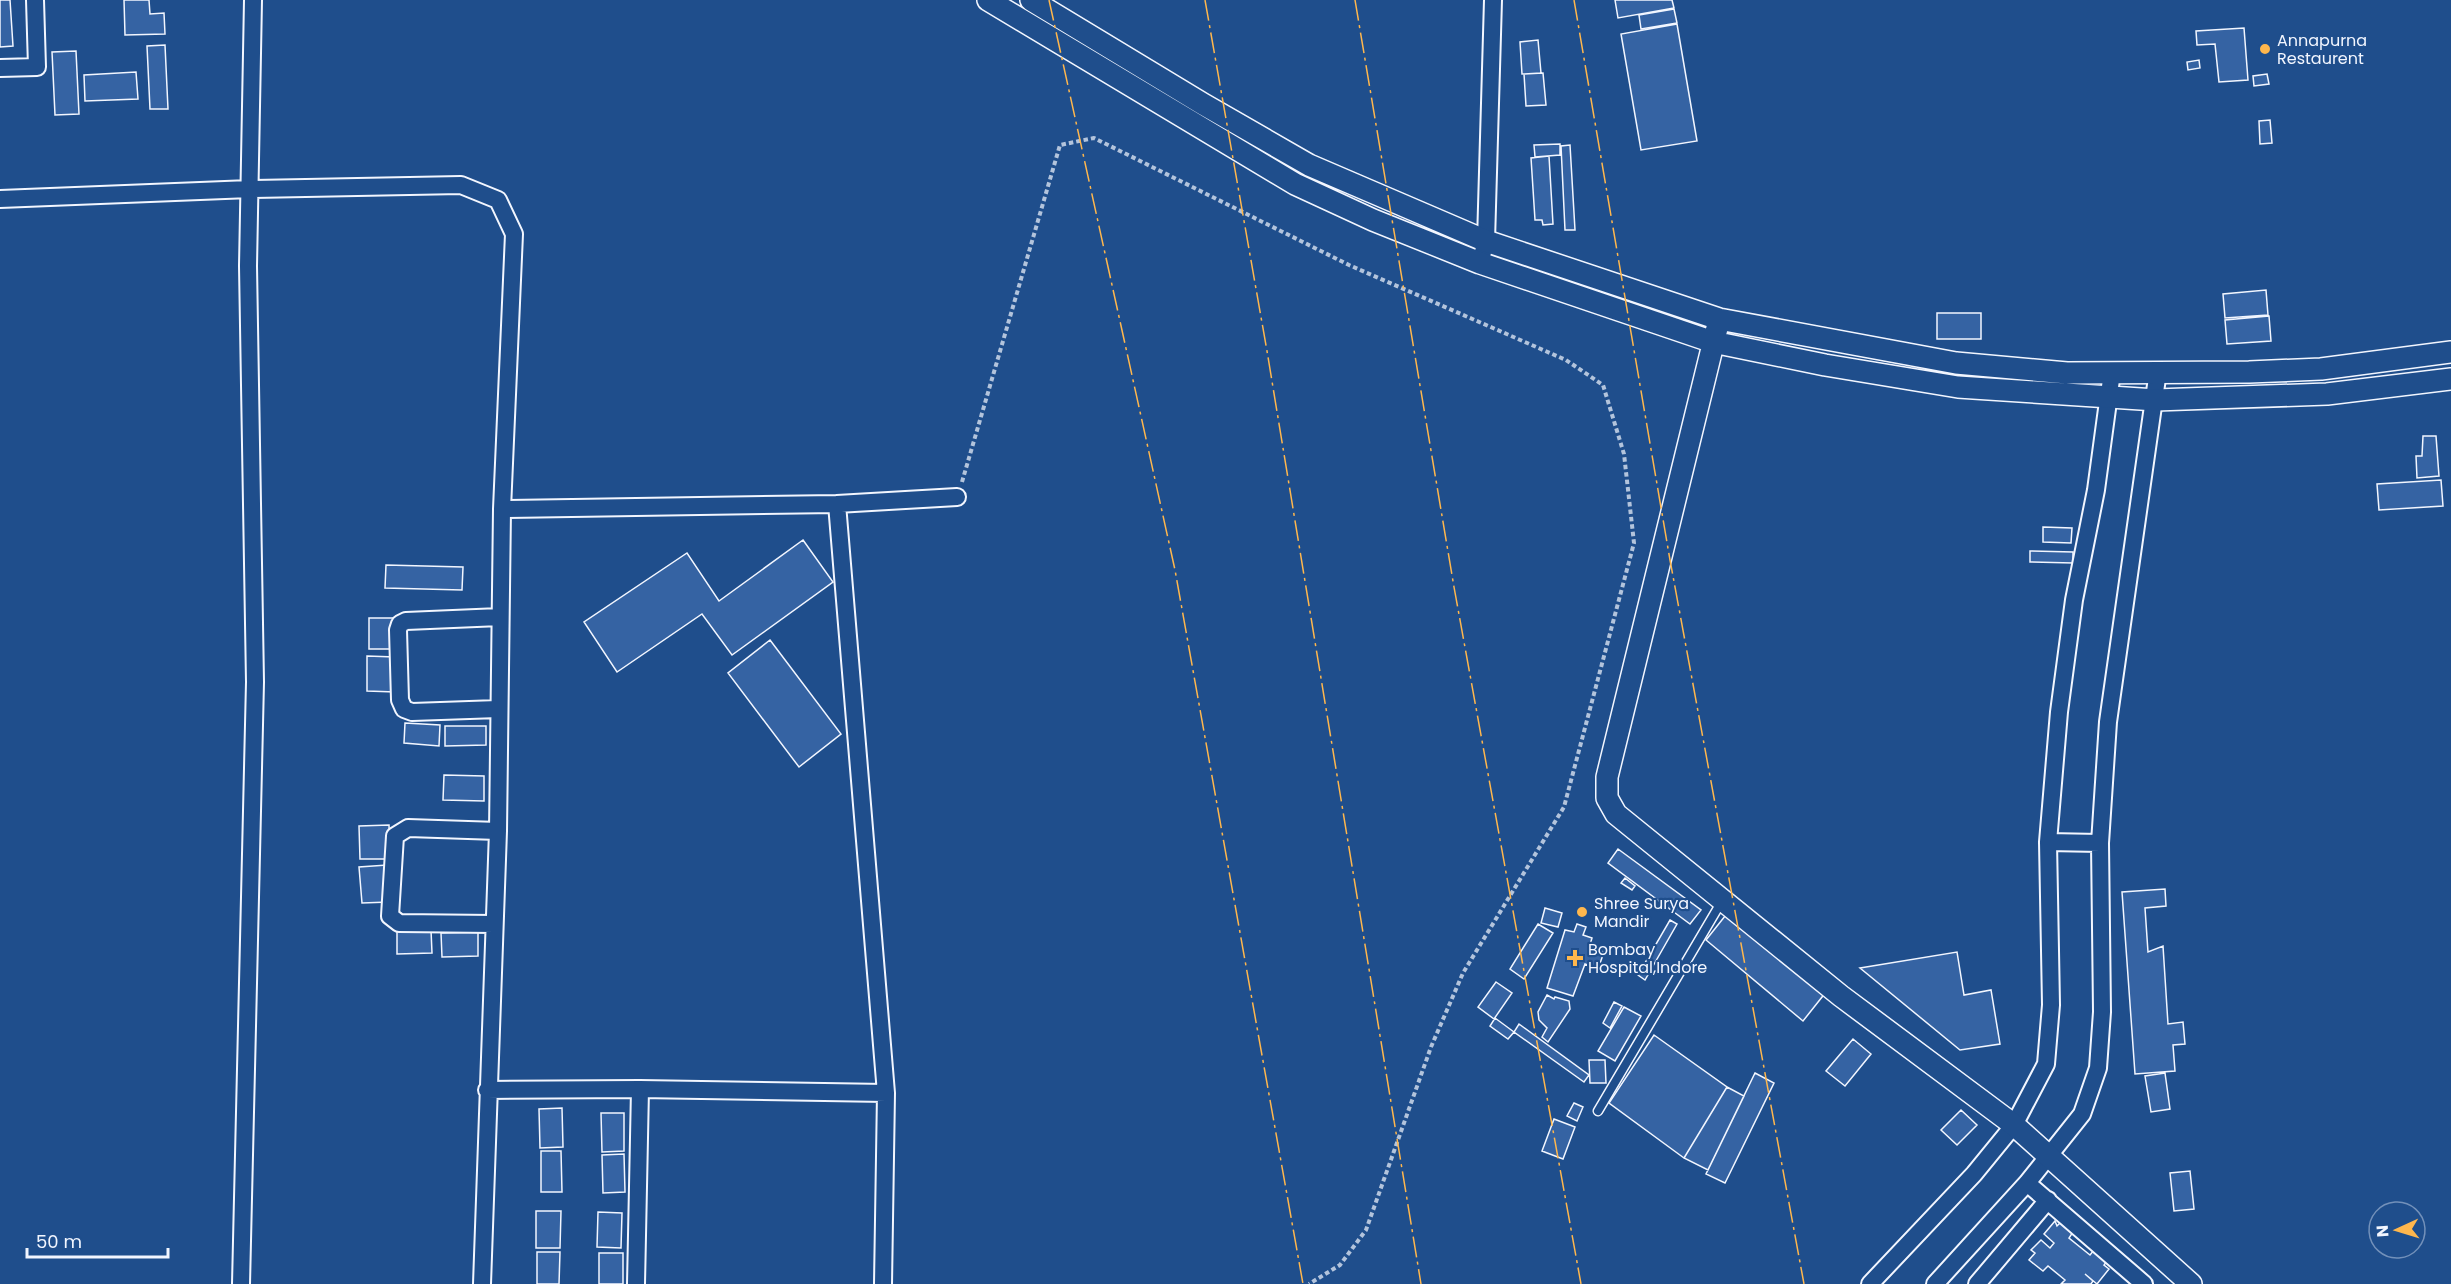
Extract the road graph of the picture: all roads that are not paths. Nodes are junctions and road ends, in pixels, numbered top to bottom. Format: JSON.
{"nodes":[{"id":1,"x":35,"y":0,"type":"edge"},
{"id":2,"x":253,"y":0,"type":"edge"},
{"id":3,"x":988,"y":0,"type":"edge"},
{"id":4,"x":1031,"y":0,"type":"edge"},
{"id":5,"x":1493,"y":0,"type":"edge"},
{"id":6,"x":0,"y":68,"type":"edge"},
{"id":7,"x":250,"y":189,"type":"junction"},
{"id":8,"x":0,"y":199,"type":"edge"},
{"id":9,"x":1486,"y":241,"type":"junction"},
{"id":10,"x":1480,"y":263,"type":"junction"},
{"id":11,"x":1719,"y":319,"type":"junction"},
{"id":12,"x":1713,"y":342,"type":"junction"},
{"id":13,"x":2451,"y":352,"type":"edge"},
{"id":14,"x":2158,"y":371,"type":"junction"},
{"id":15,"x":2112,"y":372,"type":"junction"},
{"id":16,"x":2451,"y":379,"type":"edge"},
{"id":17,"x":2109,"y":397,"type":"junction"},
{"id":18,"x":2156,"y":400,"type":"junction"},
{"id":19,"x":957,"y":497,"type":"road end"},
{"id":20,"x":837,"y":504,"type":"junction"},
{"id":21,"x":502,"y":509,"type":"junction"},
{"id":22,"x":500,"y":617,"type":"junction"},
{"id":23,"x":498,"y":709,"type":"junction"},
{"id":24,"x":498,"y":831,"type":"junction"},
{"id":25,"x":2048,"y":842,"type":"junction"},
{"id":26,"x":2100,"y":843,"type":"junction"},
{"id":27,"x":1723,"y":901,"type":"junction"},
{"id":28,"x":494,"y":924,"type":"junction"},
{"id":29,"x":640,"y":1089,"type":"junction"},
{"id":30,"x":487,"y":1090,"type":"junction"},
{"id":31,"x":886,"y":1093,"type":"junction"},
{"id":32,"x":1598,"y":1111,"type":"dead end"},
{"id":33,"x":2014,"y":1125,"type":"junction"},
{"id":34,"x":2050,"y":1156,"type":"junction"},
{"id":35,"x":2027,"y":1183,"type":"junction"},
{"id":36,"x":2048,"y":1200,"type":"junction"},
{"id":37,"x":241,"y":1284,"type":"edge"},
{"id":38,"x":482,"y":1284,"type":"edge"},
{"id":39,"x":636,"y":1284,"type":"edge"},
{"id":40,"x":883,"y":1284,"type":"edge"},
{"id":41,"x":1870,"y":1284,"type":"edge"},
{"id":42,"x":1935,"y":1284,"type":"edge"},
{"id":43,"x":1977,"y":1284,"type":"edge"},
{"id":44,"x":2144,"y":1284,"type":"edge"},
{"id":45,"x":2192,"y":1284,"type":"edge"}],
"edges":[{"from":1,"to":6,"type":"street"},
{"from":2,"to":7,"type":"street"},
{"from":3,"to":10,"type":"street"},
{"from":4,"to":9,"type":"street"},
{"from":5,"to":9,"type":"street"},
{"from":7,"to":8,"type":"street"},
{"from":7,"to":21,"type":"street"},
{"from":7,"to":37,"type":"street"},
{"from":9,"to":10,"type":"street"},
{"from":9,"to":11,"type":"street"},
{"from":10,"to":12,"type":"street"},
{"from":11,"to":12,"type":"street"},
{"from":11,"to":15,"type":"street"},
{"from":12,"to":17,"type":"street"},
{"from":12,"to":27,"type":"street"},
{"from":13,"to":14,"type":"street"},
{"from":14,"to":15,"type":"street"},
{"from":14,"to":18,"type":"street"},
{"from":15,"to":17,"type":"street"},
{"from":16,"to":18,"type":"street"},
{"from":17,"to":18,"type":"street"},
{"from":17,"to":25,"type":"street"},
{"from":18,"to":26,"type":"street"},
{"from":19,"to":20,"type":"street"},
{"from":20,"to":21,"type":"street"},
{"from":20,"to":31,"type":"street"},
{"from":21,"to":22,"type":"street"},
{"from":22,"to":23,"type":"street"},
{"from":22,"to":23,"type":"street"},
{"from":23,"to":24,"type":"street"},
{"from":24,"to":28,"type":"street"},
{"from":24,"to":28,"type":"street"},
{"from":25,"to":26,"type":"street"},
{"from":25,"to":33,"type":"street"},
{"from":26,"to":34,"type":"street"},
{"from":27,"to":32,"type":"lane"},
{"from":27,"to":33,"type":"street"},
{"from":28,"to":30,"type":"street"},
{"from":29,"to":30,"type":"street"},
{"from":29,"to":31,"type":"street"},
{"from":29,"to":39,"type":"street"},
{"from":30,"to":38,"type":"street"},
{"from":31,"to":40,"type":"street"},
{"from":33,"to":34,"type":"street"},
{"from":33,"to":41,"type":"street"},
{"from":34,"to":35,"type":"street"},
{"from":34,"to":45,"type":"street"},
{"from":35,"to":36,"type":"street"},
{"from":35,"to":42,"type":"street"},
{"from":36,"to":43,"type":"street"},
{"from":36,"to":44,"type":"street"}]}
